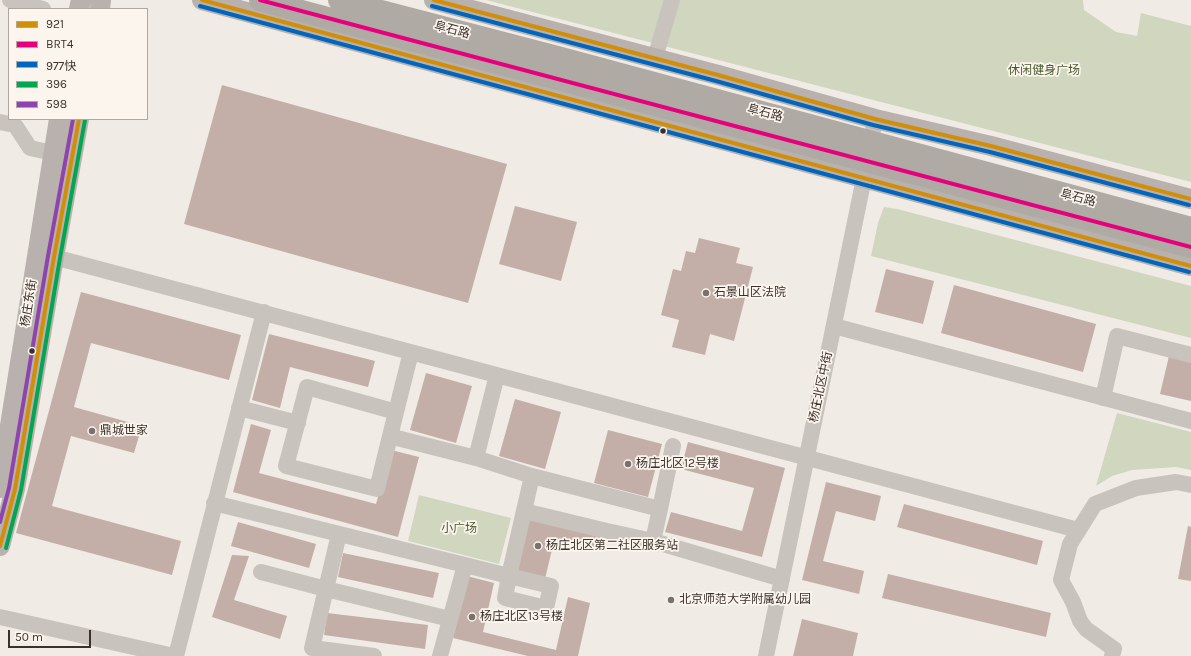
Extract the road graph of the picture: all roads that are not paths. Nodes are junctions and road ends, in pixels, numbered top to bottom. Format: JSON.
{"nodes":[{"id":1,"x":10,"y":0,"type":"edge"},
{"id":2,"x":202,"y":0,"type":"edge"},
{"id":3,"x":260,"y":0,"type":"edge"},
{"id":4,"x":340,"y":0,"type":"edge"},
{"id":5,"x":434,"y":0,"type":"edge"},
{"id":6,"x":672,"y":0,"type":"edge"},
{"id":7,"x":39,"y":8,"type":"edge"},
{"id":8,"x":655,"y":58,"type":"junction"},
{"id":9,"x":875,"y":119,"type":"junction"},
{"id":10,"x":59,"y":120,"type":"edge"},
{"id":11,"x":79,"y":120,"type":"edge"},
{"id":12,"x":11,"y":122,"type":"edge"},
{"id":13,"x":53,"y":153,"type":"junction"},
{"id":14,"x":864,"y":178,"type":"junction"},
{"id":15,"x":1191,"y":199,"type":"edge"},
{"id":16,"x":1191,"y":228,"type":"edge"},
{"id":17,"x":1191,"y":247,"type":"edge"},
{"id":18,"x":54,"y":256,"type":"junction"},
{"id":19,"x":1191,"y":266,"type":"edge"},
{"id":20,"x":264,"y":312,"type":"junction"},
{"id":21,"x":834,"y":326,"type":"junction"},
{"id":22,"x":411,"y":352,"type":"junction"},
{"id":23,"x":1191,"y":355,"type":"edge"},
{"id":24,"x":497,"y":375,"type":"junction"},
{"id":25,"x":1103,"y":398,"type":"junction"},
{"id":26,"x":239,"y":408,"type":"junction"},
{"id":27,"x":396,"y":412,"type":"junction"},
{"id":28,"x":1191,"y":421,"type":"edge"},
{"id":29,"x":298,"y":422,"type":"junction"},
{"id":30,"x":397,"y":438,"type":"dead end"},
{"id":31,"x":673,"y":446,"type":"dead end"},
{"id":32,"x":806,"y":457,"type":"junction"},
{"id":33,"x":476,"y":458,"type":"junction"},
{"id":34,"x":532,"y":476,"type":"junction"},
{"id":35,"x":1191,"y":485,"type":"edge"},
{"id":36,"x":4,"y":487,"type":"edge"},
{"id":37,"x":214,"y":503,"type":"junction"},
{"id":38,"x":660,"y":509,"type":"junction"},
{"id":39,"x":524,"y":511,"type":"junction"},
{"id":40,"x":1078,"y":530,"type":"junction"},
{"id":41,"x":339,"y":534,"type":"junction"},
{"id":42,"x":653,"y":541,"type":"junction"},
{"id":43,"x":0,"y":546,"type":"edge"},
{"id":44,"x":465,"y":565,"type":"junction"},
{"id":45,"x":261,"y":572,"type":"dead end"},
{"id":46,"x":782,"y":579,"type":"junction"},
{"id":47,"x":326,"y":589,"type":"junction"},
{"id":48,"x":0,"y":617,"type":"edge"},
{"id":49,"x":450,"y":619,"type":"junction"},
{"id":50,"x":175,"y":656,"type":"edge"},
{"id":51,"x":374,"y":656,"type":"edge"},
{"id":52,"x":440,"y":656,"type":"edge"},
{"id":53,"x":766,"y":656,"type":"edge"},
{"id":54,"x":1112,"y":656,"type":"edge"}],
"edges":[{"from":1,"to":7,"type":"street"},
{"from":2,"to":14,"type":"main road"},
{"from":3,"to":17,"type":"highway","name":"阜石路","bridge":true},
{"from":4,"to":16,"type":"highway","name":"阜石路","bridge":true},
{"from":5,"to":8,"type":"main road","name":"阜石路"},
{"from":6,"to":8,"type":"street"},
{"from":8,"to":9,"type":"main road","name":"阜石路"},
{"from":9,"to":14,"type":"street","name":"杨庄北区中街"},
{"from":9,"to":15,"type":"main road","name":"阜石路"},
{"from":10,"to":13,"type":"main road","name":"杨庄东街"},
{"from":11,"to":18,"type":"main road","name":"杨庄东街"},
{"from":12,"to":13,"type":"street"},
{"from":13,"to":36,"type":"main road","name":"杨庄东街"},
{"from":14,"to":19,"type":"main road"},
{"from":14,"to":21,"type":"street","name":"杨庄北区中街"},
{"from":18,"to":20,"type":"street"},
{"from":18,"to":36,"type":"main road","name":"杨庄东街"},
{"from":20,"to":22,"type":"street"},
{"from":20,"to":26,"type":"street"},
{"from":21,"to":25,"type":"street"},
{"from":21,"to":32,"type":"street","name":"杨庄北区中街"},
{"from":22,"to":24,"type":"street"},
{"from":22,"to":27,"type":"street"},
{"from":23,"to":25,"type":"street"},
{"from":24,"to":32,"type":"street"},
{"from":24,"to":33,"type":"street"},
{"from":25,"to":28,"type":"street"},
{"from":26,"to":29,"type":"street"},
{"from":26,"to":37,"type":"street"},
{"from":27,"to":29,"type":"street"},
{"from":27,"to":29,"type":"street"},
{"from":30,"to":33,"type":"street"},
{"from":31,"to":38,"type":"street"},
{"from":32,"to":40,"type":"street"},
{"from":32,"to":46,"type":"street","name":"杨庄北区中街"},
{"from":33,"to":34,"type":"street"},
{"from":34,"to":38,"type":"street"},
{"from":34,"to":39,"type":"street"},
{"from":35,"to":40,"type":"street"},
{"from":36,"to":43,"type":"main road","name":"杨庄东街"},
{"from":37,"to":41,"type":"street"},
{"from":37,"to":50,"type":"street"},
{"from":38,"to":42,"type":"street"},
{"from":39,"to":42,"type":"street"},
{"from":39,"to":44,"type":"street"},
{"from":40,"to":54,"type":"street"},
{"from":41,"to":44,"type":"street"},
{"from":41,"to":47,"type":"street"},
{"from":42,"to":46,"type":"street"},
{"from":44,"to":49,"type":"street"},
{"from":45,"to":47,"type":"street"},
{"from":46,"to":53,"type":"street","name":"杨庄北区中街"},
{"from":47,"to":49,"type":"street"},
{"from":47,"to":51,"type":"street"},
{"from":48,"to":50,"type":"street"},
{"from":49,"to":52,"type":"street"}]}
